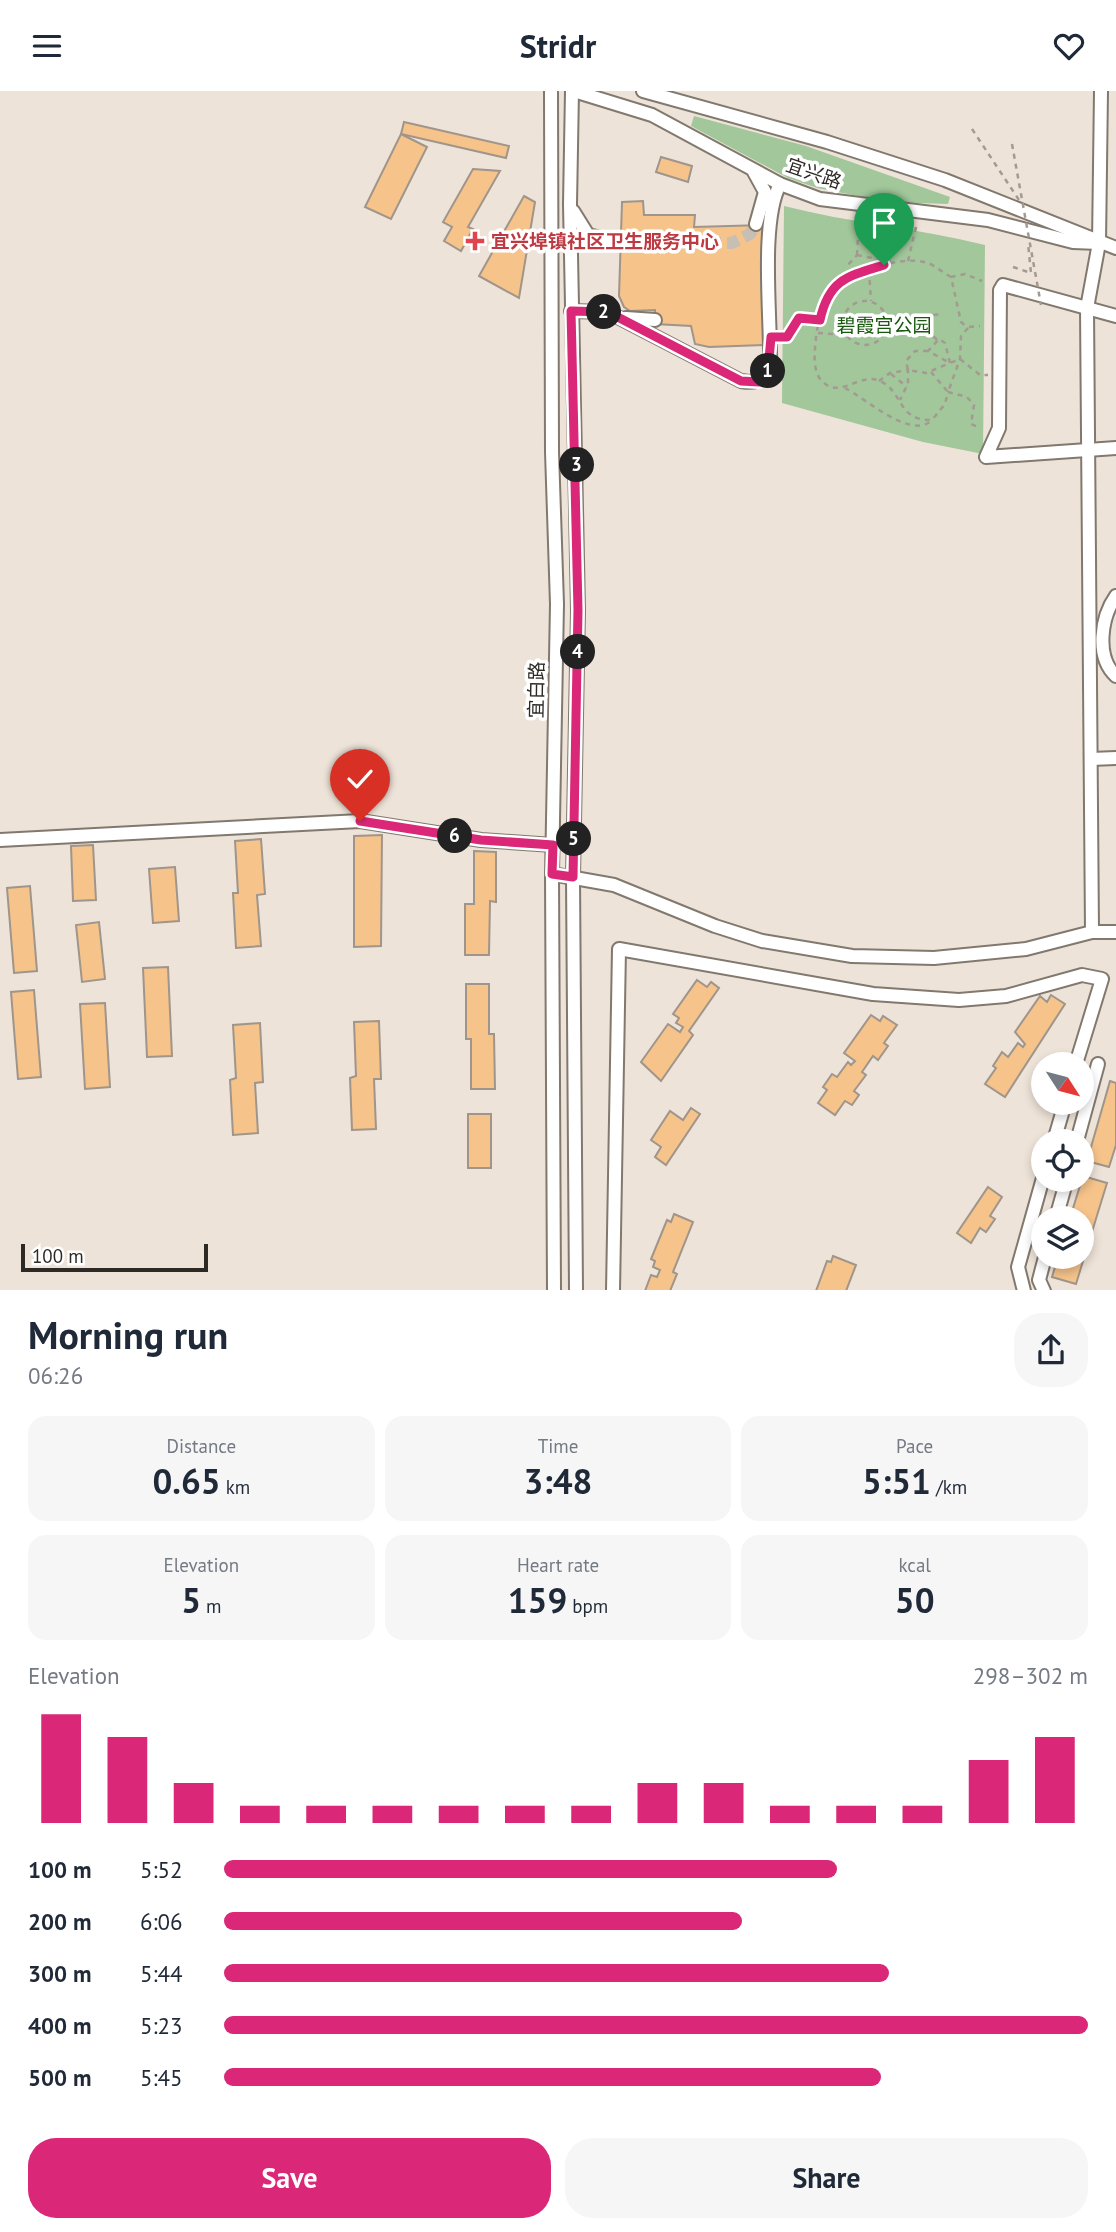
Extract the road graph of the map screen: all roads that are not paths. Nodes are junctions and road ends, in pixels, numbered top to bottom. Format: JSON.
{"nodes":[{"id":1,"x":551,"y":91,"type":"edge"},
{"id":2,"x":573,"y":91,"type":"edge"},
{"id":3,"x":601,"y":91,"type":"edge"},
{"id":4,"x":643,"y":91,"type":"edge"},
{"id":5,"x":1101,"y":91,"type":"edge"},
{"id":6,"x":622,"y":105,"type":"junction"},
{"id":7,"x":749,"y":167,"type":"junction"},
{"id":8,"x":780,"y":184,"type":"junction"},
{"id":9,"x":570,"y":204,"type":"junction"},
{"id":10,"x":756,"y":224,"type":"tunnel mouth"},
{"id":11,"x":620,"y":242,"type":"tunnel mouth"},
{"id":12,"x":1099,"y":243,"type":"junction"},
{"id":13,"x":1116,"y":248,"type":"edge"},
{"id":14,"x":1087,"y":309,"type":"junction"},
{"id":15,"x":571,"y":311,"type":"junction"},
{"id":16,"x":1116,"y":316,"type":"edge"},
{"id":17,"x":618,"y":317,"type":"junction"},
{"id":18,"x":654,"y":320,"type":"dead end"},
{"id":19,"x":1116,"y":449,"type":"edge"},
{"id":20,"x":1086,"y":450,"type":"junction"},
{"id":21,"x":1116,"y":596,"type":"edge"},
{"id":22,"x":1116,"y":676,"type":"edge"},
{"id":23,"x":1116,"y":758,"type":"edge"},
{"id":24,"x":1091,"y":759,"type":"junction"},
{"id":25,"x":0,"y":840,"type":"edge"},
{"id":26,"x":553,"y":845,"type":"junction"},
{"id":27,"x":552,"y":874,"type":"junction"},
{"id":28,"x":573,"y":877,"type":"junction"},
{"id":29,"x":1092,"y":932,"type":"junction"},
{"id":30,"x":1116,"y":932,"type":"edge"},
{"id":31,"x":1080,"y":1052,"type":"edge"},
{"id":32,"x":1098,"y":1064,"type":"dead end"},
{"id":33,"x":1080,"y":1129,"type":"edge"},
{"id":34,"x":1039,"y":1192,"type":"edge"},
{"id":35,"x":1042,"y":1269,"type":"edge"},
{"id":36,"x":554,"y":1290,"type":"edge"},
{"id":37,"x":576,"y":1290,"type":"edge"},
{"id":38,"x":613,"y":1290,"type":"edge"},
{"id":39,"x":1024,"y":1290,"type":"edge"},
{"id":40,"x":1044,"y":1290,"type":"edge"}],
"edges":[{"from":1,"to":26,"type":"street","name":"宜白路"},
{"from":2,"to":6,"type":"street","name":"宜兴路"},
{"from":2,"to":9,"type":"street"},
{"from":3,"to":6,"type":"street"},
{"from":4,"to":12,"type":"street","name":"宜兴路"},
{"from":5,"to":12,"type":"street"},
{"from":6,"to":7,"type":"street","name":"宜兴路"},
{"from":7,"to":8,"type":"street","name":"宜兴路"},
{"from":7,"to":10,"type":"street"},
{"from":8,"to":12,"type":"street","name":"宜兴路"},
{"from":8,"to":17,"type":"street"},
{"from":9,"to":11,"type":"street"},
{"from":9,"to":15,"type":"street"},
{"from":12,"to":13,"type":"street","name":"宜兴路"},
{"from":12,"to":14,"type":"street"},
{"from":14,"to":16,"type":"street"},
{"from":14,"to":20,"type":"street"},
{"from":14,"to":20,"type":"street"},
{"from":15,"to":17,"type":"street"},
{"from":15,"to":28,"type":"street"},
{"from":17,"to":18,"type":"street"},
{"from":19,"to":20,"type":"street"},
{"from":20,"to":24,"type":"street"},
{"from":21,"to":22,"type":"street"},
{"from":23,"to":24,"type":"street"},
{"from":24,"to":29,"type":"street"},
{"from":25,"to":26,"type":"street"},
{"from":26,"to":27,"type":"street","name":"宜白路"},
{"from":27,"to":28,"type":"street"},
{"from":27,"to":36,"type":"street","name":"宜白路"},
{"from":28,"to":29,"type":"street"},
{"from":28,"to":37,"type":"street"},
{"from":29,"to":30,"type":"street"},
{"from":31,"to":38,"type":"street"},
{"from":32,"to":33,"type":"street"},
{"from":34,"to":39,"type":"street"},
{"from":35,"to":40,"type":"street"}]}
